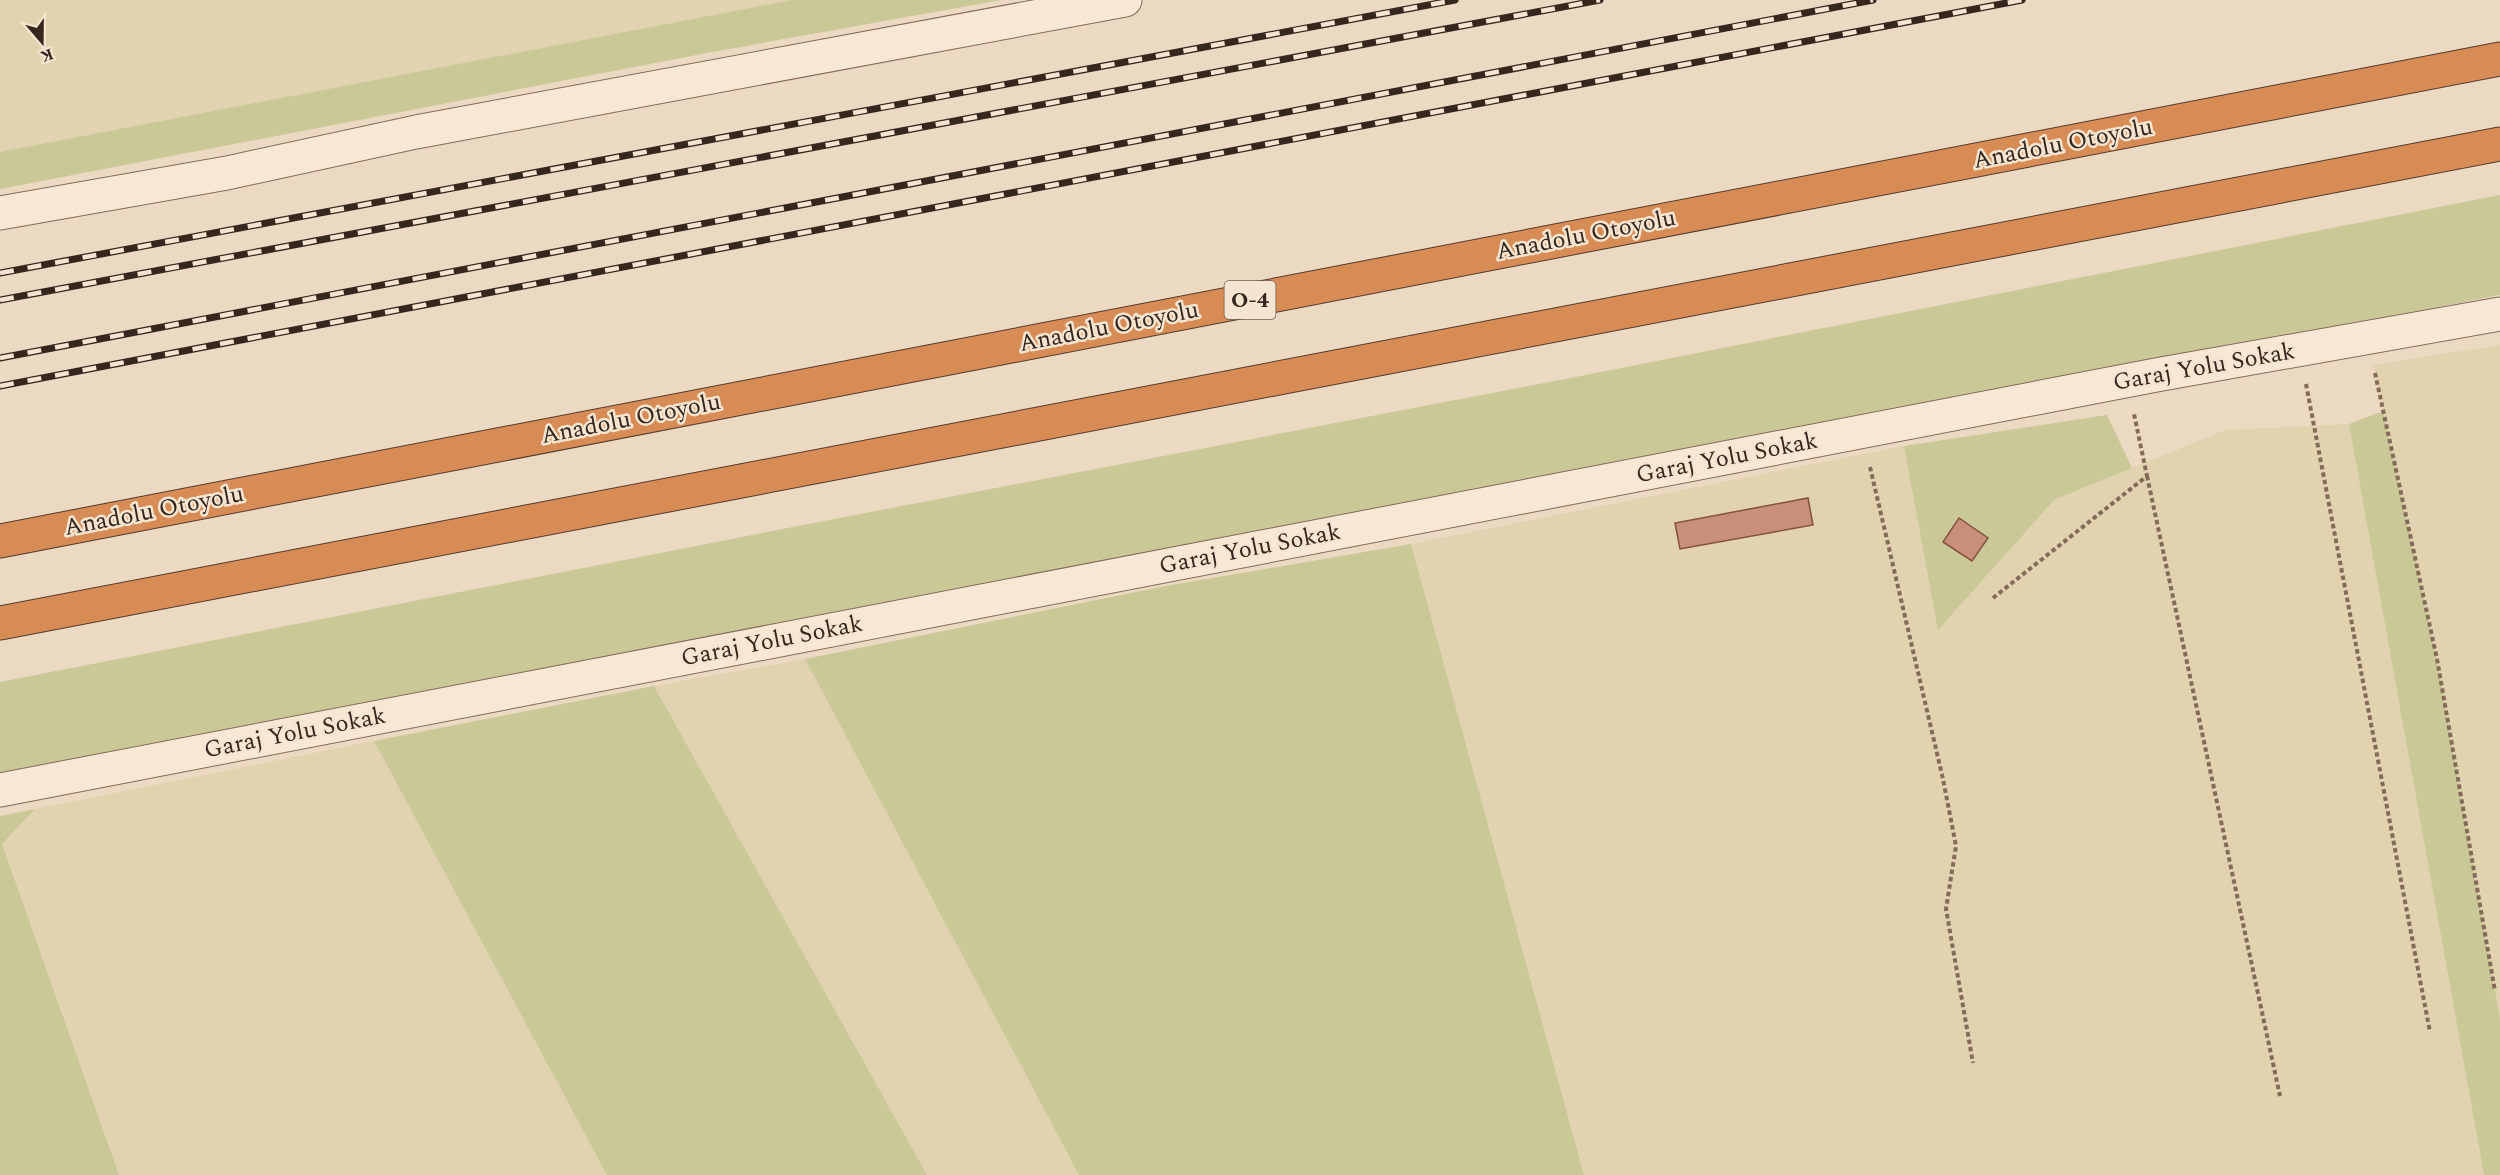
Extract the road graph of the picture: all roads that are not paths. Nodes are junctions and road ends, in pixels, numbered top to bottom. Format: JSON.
{"nodes":[{"id":1,"x":1125,"y":0,"type":"edge"},
{"id":2,"x":2500,"y":59,"type":"edge"},
{"id":3,"x":2500,"y":144,"type":"edge"},
{"id":4,"x":0,"y":213,"type":"edge"},
{"id":5,"x":2500,"y":314,"type":"edge"},
{"id":6,"x":0,"y":541,"type":"edge"},
{"id":7,"x":0,"y":623,"type":"edge"},
{"id":8,"x":0,"y":790,"type":"edge"}],
"edges":[{"from":1,"to":4,"type":"street"},
{"from":2,"to":6,"type":"highway","name":"Anadolu Otoyolu","number":"O-4"},
{"from":3,"to":7,"type":"highway"},
{"from":5,"to":8,"type":"street","name":"Garaj Yolu Sokak"}]}
